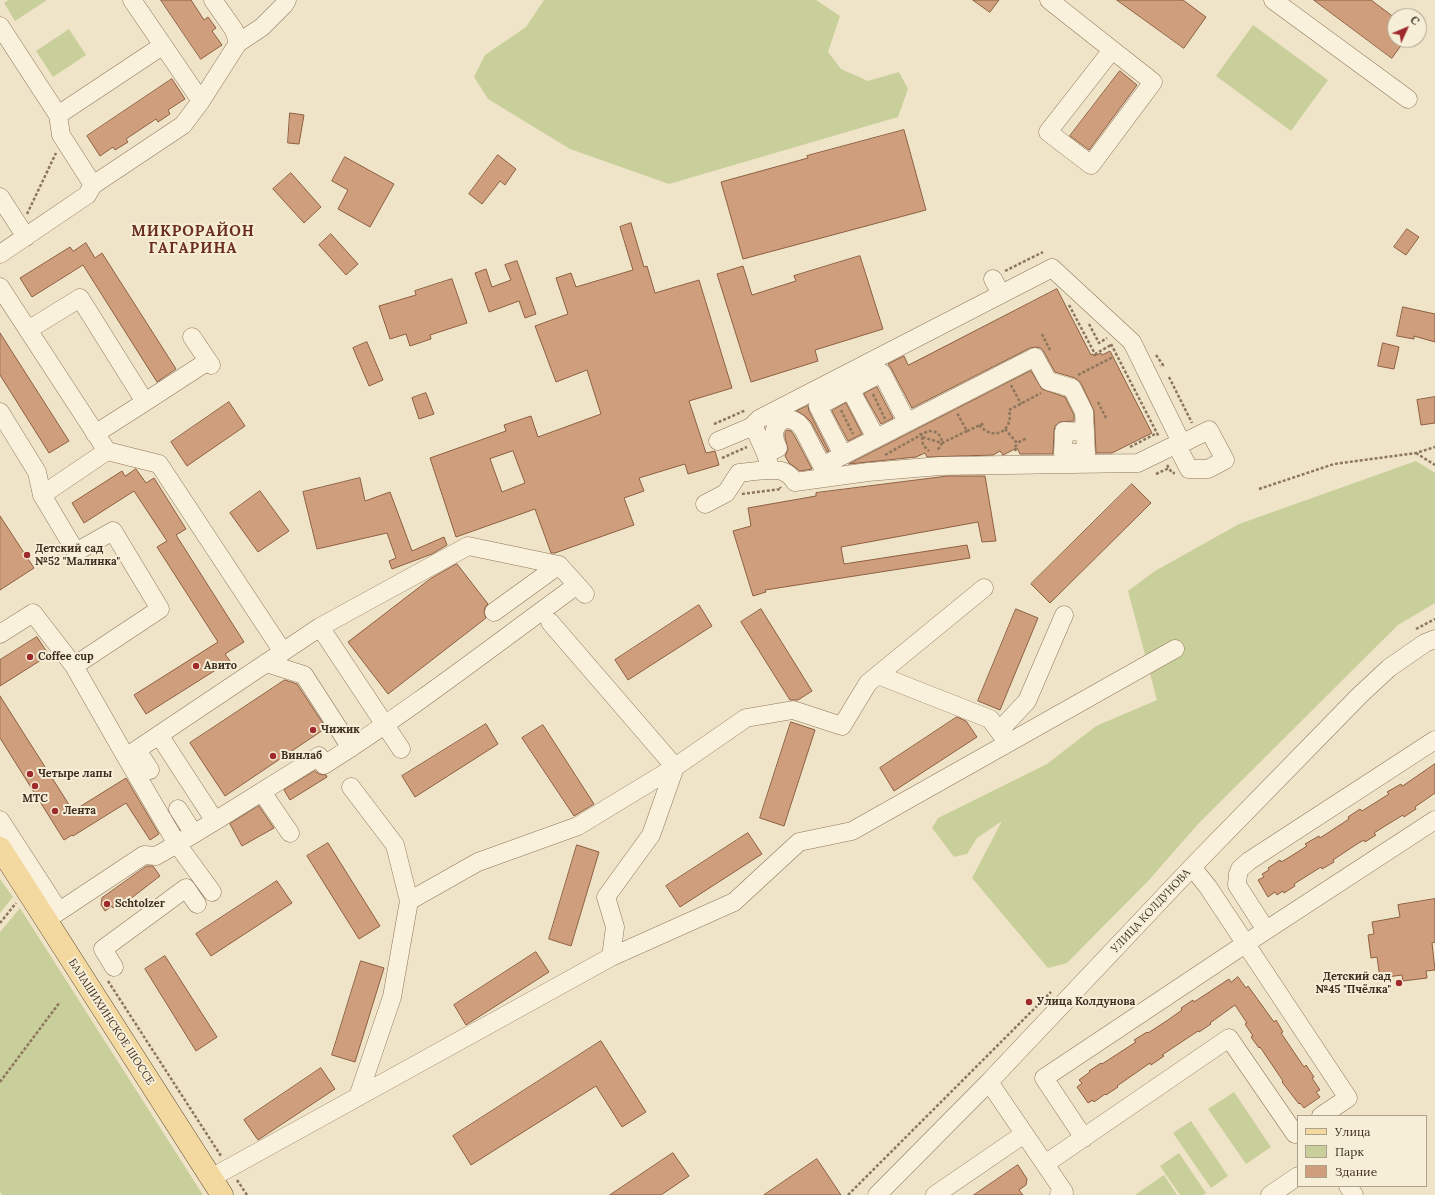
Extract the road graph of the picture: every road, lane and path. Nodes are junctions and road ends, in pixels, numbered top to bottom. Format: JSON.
{"nodes":[{"id":1,"x":132,"y":0,"type":"edge"},
{"id":2,"x":213,"y":0,"type":"edge"},
{"id":3,"x":287,"y":0,"type":"edge"},
{"id":4,"x":1049,"y":0,"type":"edge"},
{"id":5,"x":1273,"y":0,"type":"edge"},
{"id":6,"x":0,"y":26,"type":"edge"},
{"id":7,"x":238,"y":43,"type":"junction"},
{"id":8,"x":162,"y":46,"type":"junction"},
{"id":9,"x":1112,"y":50,"type":"junction"},
{"id":10,"x":1408,"y":99,"type":"dead end"},
{"id":11,"x":201,"y":101,"type":"junction"},
{"id":12,"x":58,"y":115,"type":"junction"},
{"id":13,"x":63,"y":138,"type":"junction"},
{"id":14,"x":93,"y":185,"type":"junction"},
{"id":15,"x":0,"y":197,"type":"edge"},
{"id":16,"x":23,"y":232,"type":"junction"},
{"id":17,"x":0,"y":254,"type":"edge"},
{"id":18,"x":0,"y":287,"type":"edge"},
{"id":19,"x":1069,"y":305,"type":"dead end"},
{"id":20,"x":1086,"y":318,"type":"dead end"},
{"id":21,"x":28,"y":330,"type":"junction"},
{"id":22,"x":192,"y":337,"type":"dead end"},
{"id":23,"x":1111,"y":345,"type":"junction"},
{"id":24,"x":1113,"y":357,"type":"dead end"},
{"id":25,"x":1005,"y":372,"type":"junction"},
{"id":26,"x":866,"y":381,"type":"junction"},
{"id":27,"x":1059,"y":384,"type":"junction"},
{"id":28,"x":850,"y":389,"type":"junction"},
{"id":29,"x":834,"y":397,"type":"junction"},
{"id":30,"x":950,"y":400,"type":"junction"},
{"id":31,"x":145,"y":402,"type":"junction"},
{"id":32,"x":1020,"y":404,"type":"junction"},
{"id":33,"x":0,"y":412,"type":"edge"},
{"id":34,"x":752,"y":418,"type":"junction"},
{"id":35,"x":910,"y":421,"type":"junction"},
{"id":36,"x":985,"y":423,"type":"dead end"},
{"id":37,"x":714,"y":424,"type":"dead end"},
{"id":38,"x":980,"y":425,"type":"junction"},
{"id":39,"x":1005,"y":429,"type":"junction"},
{"id":40,"x":967,"y":431,"type":"junction"},
{"id":41,"x":1085,"y":432,"type":"dead end"},
{"id":42,"x":1157,"y":433,"type":"junction"},
{"id":43,"x":95,"y":434,"type":"junction"},
{"id":44,"x":922,"y":437,"type":"junction"},
{"id":45,"x":876,"y":438,"type":"junction"},
{"id":46,"x":1026,"y":438,"type":"dead end"},
{"id":47,"x":1173,"y":442,"type":"junction"},
{"id":48,"x":942,"y":444,"type":"junction"},
{"id":49,"x":1017,"y":445,"type":"dead end"},
{"id":50,"x":749,"y":446,"type":"dead end"},
{"id":51,"x":1435,"y":448,"type":"edge"},
{"id":52,"x":720,"y":449,"type":"joint"},
{"id":53,"x":1124,"y":450,"type":"dead end"},
{"id":54,"x":107,"y":451,"type":"junction"},
{"id":55,"x":1016,"y":452,"type":"dead end"},
{"id":56,"x":1416,"y":453,"type":"junction"},
{"id":57,"x":843,"y":455,"type":"junction"},
{"id":58,"x":788,"y":461,"type":"dead end"},
{"id":59,"x":1435,"y":465,"type":"edge"},
{"id":60,"x":1169,"y":468,"type":"dead end"},
{"id":61,"x":772,"y":470,"type":"junction"},
{"id":62,"x":1156,"y":474,"type":"dead end"},
{"id":63,"x":1259,"y":489,"type":"dead end"},
{"id":64,"x":736,"y":494,"type":"dead end"},
{"id":65,"x":42,"y":496,"type":"junction"},
{"id":66,"x":705,"y":504,"type":"dead end"},
{"id":67,"x":559,"y":565,"type":"junction"},
{"id":68,"x":984,"y":588,"type":"dead end"},
{"id":69,"x":494,"y":612,"type":"dead end"},
{"id":70,"x":1064,"y":615,"type":"dead end"},
{"id":71,"x":550,"y":622,"type":"dead end"},
{"id":72,"x":320,"y":627,"type":"junction"},
{"id":73,"x":0,"y":634,"type":"edge"},
{"id":74,"x":1435,"y":639,"type":"edge"},
{"id":75,"x":1175,"y":649,"type":"dead end"},
{"id":76,"x":283,"y":652,"type":"junction"},
{"id":77,"x":266,"y":663,"type":"junction"},
{"id":78,"x":74,"y":666,"type":"junction"},
{"id":79,"x":878,"y":675,"type":"junction"},
{"id":80,"x":385,"y":725,"type":"junction"},
{"id":81,"x":159,"y":735,"type":"junction"},
{"id":82,"x":1004,"y":737,"type":"junction"},
{"id":83,"x":1435,"y":740,"type":"edge"},
{"id":84,"x":351,"y":748,"type":"junction"},
{"id":85,"x":401,"y":749,"type":"dead end"},
{"id":86,"x":132,"y":753,"type":"junction"},
{"id":87,"x":674,"y":767,"type":"junction"},
{"id":88,"x":150,"y":770,"type":"dead end"},
{"id":89,"x":351,"y":787,"type":"dead end"},
{"id":90,"x":262,"y":792,"type":"junction"},
{"id":91,"x":188,"y":793,"type":"dead end"},
{"id":92,"x":178,"y":809,"type":"dead end"},
{"id":93,"x":0,"y":820,"type":"edge"},
{"id":94,"x":1435,"y":820,"type":"edge"},
{"id":95,"x":206,"y":827,"type":"junction"},
{"id":96,"x":290,"y":833,"type":"dead end"},
{"id":97,"x":177,"y":844,"type":"junction"},
{"id":98,"x":0,"y":848,"type":"edge"},
{"id":99,"x":1192,"y":867,"type":"junction"},
{"id":100,"x":28,"y":892,"type":"junction"},
{"id":101,"x":212,"y":892,"type":"dead end"},
{"id":102,"x":409,"y":901,"type":"junction"},
{"id":103,"x":197,"y":904,"type":"dead end"},
{"id":104,"x":53,"y":916,"type":"junction"},
{"id":105,"x":0,"y":923,"type":"edge"},
{"id":106,"x":1266,"y":930,"type":"junction"},
{"id":107,"x":1245,"y":944,"type":"junction"},
{"id":108,"x":611,"y":957,"type":"junction"},
{"id":109,"x":109,"y":971,"type":"joint"},
{"id":110,"x":60,"y":1002,"type":"dead end"},
{"id":111,"x":0,"y":1082,"type":"edge"},
{"id":112,"x":989,"y":1082,"type":"junction"},
{"id":113,"x":358,"y":1097,"type":"junction"},
{"id":114,"x":1322,"y":1115,"type":"edge"},
{"id":115,"x":1297,"y":1133,"type":"edge"},
{"id":116,"x":1024,"y":1134,"type":"junction"},
{"id":117,"x":1084,"y":1138,"type":"junction"},
{"id":118,"x":1045,"y":1164,"type":"junction"},
{"id":119,"x":1297,"y":1177,"type":"edge"},
{"id":120,"x":221,"y":1180,"type":"edge"},
{"id":121,"x":247,"y":1195,"type":"edge"},
{"id":122,"x":877,"y":1195,"type":"edge"},
{"id":123,"x":935,"y":1195,"type":"edge"},
{"id":124,"x":1059,"y":1195,"type":"edge"},
{"id":125,"x":1270,"y":1195,"type":"edge"}],
"edges":[{"from":1,"to":8,"type":"street"},
{"from":2,"to":7,"type":"street"},
{"from":3,"to":7,"type":"street"},
{"from":4,"to":9,"type":"street"},
{"from":5,"to":10,"type":"street"},
{"from":6,"to":12,"type":"street"},
{"from":7,"to":11,"type":"street"},
{"from":8,"to":11,"type":"street"},
{"from":8,"to":12,"type":"street"},
{"from":9,"to":9,"type":"street"},
{"from":11,"to":14,"type":"street"},
{"from":12,"to":13,"type":"street"},
{"from":13,"to":14,"type":"street"},
{"from":13,"to":16,"type":"path"},
{"from":14,"to":16,"type":"street"},
{"from":15,"to":16,"type":"street"},
{"from":16,"to":17,"type":"street"},
{"from":18,"to":21,"type":"street"},
{"from":19,"to":23,"type":"path"},
{"from":20,"to":23,"type":"path"},
{"from":21,"to":31,"type":"street"},
{"from":21,"to":43,"type":"street"},
{"from":22,"to":31,"type":"street"},
{"from":23,"to":42,"type":"path"},
{"from":24,"to":27,"type":"path"},
{"from":25,"to":27,"type":"street"},
{"from":25,"to":30,"type":"street"},
{"from":25,"to":32,"type":"path"},
{"from":26,"to":28,"type":"street"},
{"from":26,"to":35,"type":"street"},
{"from":26,"to":45,"type":"path"},
{"from":27,"to":32,"type":"path"},
{"from":27,"to":41,"type":"street"},
{"from":28,"to":29,"type":"street"},
{"from":28,"to":45,"type":"street"},
{"from":29,"to":45,"type":"path"},
{"from":29,"to":57,"type":"street"},
{"from":30,"to":35,"type":"street"},
{"from":30,"to":40,"type":"path"},
{"from":31,"to":43,"type":"street"},
{"from":32,"to":39,"type":"path"},
{"from":33,"to":65,"type":"street"},
{"from":34,"to":37,"type":"path"},
{"from":34,"to":47,"type":"street"},
{"from":34,"to":52,"type":"street"},
{"from":34,"to":61,"type":"street"},
{"from":35,"to":44,"type":"path"},
{"from":35,"to":45,"type":"street"},
{"from":36,"to":38,"type":"path"},
{"from":38,"to":39,"type":"path"},
{"from":38,"to":40,"type":"path"},
{"from":39,"to":46,"type":"path"},
{"from":40,"to":48,"type":"path"},
{"from":42,"to":47,"type":"path"},
{"from":42,"to":53,"type":"path"},
{"from":43,"to":54,"type":"street"},
{"from":44,"to":48,"type":"path"},
{"from":44,"to":48,"type":"path"},
{"from":44,"to":48,"type":"path"},
{"from":45,"to":57,"type":"street"},
{"from":47,"to":61,"type":"street"},
{"from":49,"to":55,"type":"path"},
{"from":50,"to":52,"type":"path"},
{"from":51,"to":56,"type":"path"},
{"from":54,"to":65,"type":"street"},
{"from":54,"to":76,"type":"street"},
{"from":56,"to":59,"type":"path"},
{"from":56,"to":63,"type":"path"},
{"from":57,"to":61,"type":"street"},
{"from":58,"to":61,"type":"street"},
{"from":60,"to":62,"type":"path"},
{"from":61,"to":64,"type":"path"},
{"from":61,"to":66,"type":"street"},
{"from":65,"to":78,"type":"street"},
{"from":67,"to":69,"type":"street"},
{"from":67,"to":72,"type":"street"},
{"from":67,"to":80,"type":"street"},
{"from":68,"to":79,"type":"street"},
{"from":70,"to":82,"type":"street"},
{"from":71,"to":87,"type":"street"},
{"from":72,"to":76,"type":"street"},
{"from":72,"to":80,"type":"street"},
{"from":73,"to":78,"type":"street"},
{"from":74,"to":99,"type":"street","name":"УЛИЦА КОЛДУНОВА"},
{"from":75,"to":82,"type":"street"},
{"from":76,"to":77,"type":"street"},
{"from":77,"to":81,"type":"street"},
{"from":77,"to":84,"type":"street"},
{"from":78,"to":86,"type":"street"},
{"from":79,"to":82,"type":"street"},
{"from":79,"to":87,"type":"street"},
{"from":80,"to":84,"type":"street"},
{"from":80,"to":85,"type":"street"},
{"from":81,"to":86,"type":"street"},
{"from":81,"to":95,"type":"street"},
{"from":82,"to":108,"type":"street"},
{"from":83,"to":106,"type":"street"},
{"from":84,"to":90,"type":"street"},
{"from":86,"to":88,"type":"street"},
{"from":86,"to":97,"type":"street"},
{"from":87,"to":102,"type":"street"},
{"from":87,"to":108,"type":"street"},
{"from":89,"to":102,"type":"street"},
{"from":90,"to":95,"type":"street"},
{"from":90,"to":96,"type":"street"},
{"from":91,"to":95,"type":"street"},
{"from":92,"to":95,"type":"street"},
{"from":93,"to":104,"type":"street"},
{"from":94,"to":106,"type":"street"},
{"from":95,"to":97,"type":"street"},
{"from":97,"to":101,"type":"street"},
{"from":97,"to":104,"type":"street"},
{"from":98,"to":100,"type":"main road","name":"БАЛАШИХИНСКОЕ ШОССЕ"},
{"from":99,"to":107,"type":"street"},
{"from":99,"to":112,"type":"street","name":"УЛИЦА КОЛДУНОВА"},
{"from":100,"to":104,"type":"main road","name":"БАЛАШИХИНСКОЕ ШОССЕ"},
{"from":100,"to":105,"type":"path"},
{"from":102,"to":113,"type":"street"},
{"from":103,"to":109,"type":"street"},
{"from":104,"to":120,"type":"main road","name":"БАЛАШИХИНСКОЕ ШОССЕ"},
{"from":106,"to":107,"type":"street"},
{"from":107,"to":114,"type":"street"},
{"from":107,"to":117,"type":"street"},
{"from":108,"to":113,"type":"street"},
{"from":109,"to":120,"type":"path"},
{"from":110,"to":111,"type":"path"},
{"from":112,"to":116,"type":"street"},
{"from":112,"to":122,"type":"street","name":"УЛИЦА КОЛДУНОВА"},
{"from":113,"to":120,"type":"street"},
{"from":115,"to":117,"type":"street"},
{"from":116,"to":118,"type":"street"},
{"from":116,"to":123,"type":"street"},
{"from":117,"to":118,"type":"street"},
{"from":118,"to":124,"type":"street"},
{"from":119,"to":125,"type":"street"},
{"from":120,"to":121,"type":"path"}]}
